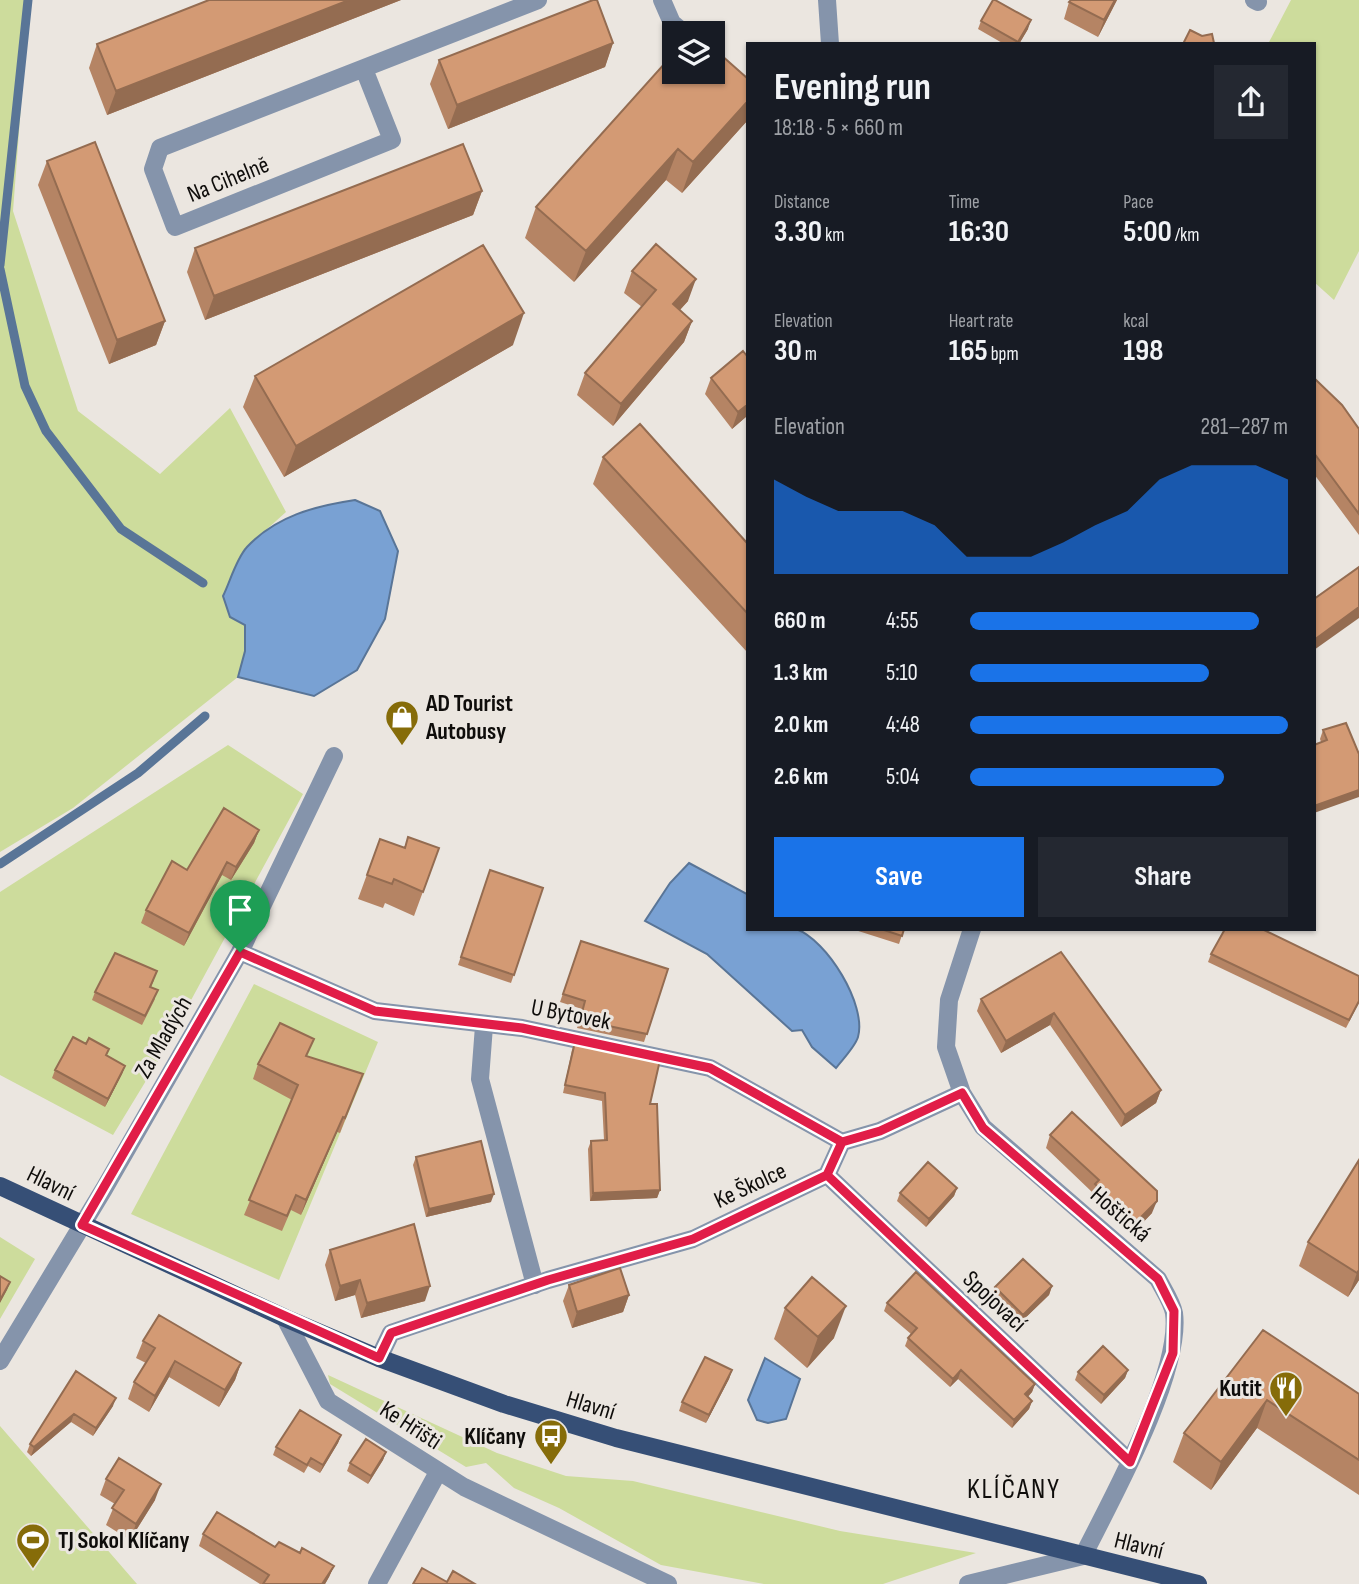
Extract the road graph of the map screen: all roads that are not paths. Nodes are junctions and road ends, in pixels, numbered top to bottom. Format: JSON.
{"nodes":[{"id":1,"x":538,"y":0,"type":"edge"},
{"id":2,"x":662,"y":0,"type":"edge"},
{"id":3,"x":827,"y":0,"type":"edge"},
{"id":4,"x":671,"y":21,"type":"edge"},
{"id":5,"x":830,"y":42,"type":"edge"},
{"id":6,"x":363,"y":69,"type":"junction"},
{"id":7,"x":334,"y":756,"type":"dead end"},
{"id":8,"x":970,"y":931,"type":"edge"},
{"id":9,"x":240,"y":952,"type":"junction"},
{"id":10,"x":484,"y":1026,"type":"junction"},
{"id":11,"x":962,"y":1093,"type":"junction"},
{"id":12,"x":842,"y":1142,"type":"junction"},
{"id":13,"x":827,"y":1175,"type":"junction"},
{"id":14,"x":0,"y":1186,"type":"edge"},
{"id":15,"x":82,"y":1225,"type":"junction"},
{"id":16,"x":535,"y":1284,"type":"junction"},
{"id":17,"x":285,"y":1318,"type":"junction"},
{"id":18,"x":379,"y":1358,"type":"junction"},
{"id":19,"x":0,"y":1361,"type":"edge"},
{"id":20,"x":1130,"y":1462,"type":"junction"},
{"id":21,"x":438,"y":1472,"type":"junction"},
{"id":22,"x":1083,"y":1556,"type":"junction"},
{"id":23,"x":377,"y":1584,"type":"edge"},
{"id":24,"x":668,"y":1584,"type":"edge"},
{"id":25,"x":968,"y":1584,"type":"edge"},
{"id":26,"x":1198,"y":1584,"type":"edge"}],
"edges":[{"from":1,"to":6,"type":"street","name":"Na Cihelně"},
{"from":2,"to":4,"type":"street"},
{"from":3,"to":5,"type":"street"},
{"from":6,"to":6,"type":"street","name":"Na Cihelně"},
{"from":7,"to":9,"type":"street","name":"Za Mladých"},
{"from":8,"to":11,"type":"street","name":"Hoštická"},
{"from":9,"to":10,"type":"street","name":"U Bytovek"},
{"from":9,"to":15,"type":"street","name":"Za Mladých"},
{"from":10,"to":12,"type":"street","name":"U Bytovek"},
{"from":10,"to":16,"type":"street"},
{"from":11,"to":12,"type":"street"},
{"from":11,"to":20,"type":"street","name":"Hoštická"},
{"from":12,"to":13,"type":"street","name":"Ke Školce"},
{"from":13,"to":16,"type":"street","name":"Ke Školce"},
{"from":13,"to":20,"type":"street","name":"Spojovací"},
{"from":14,"to":15,"type":"main road","name":"Hlavní"},
{"from":15,"to":17,"type":"main road","name":"Hlavní"},
{"from":15,"to":19,"type":"street","name":"Za Mladých"},
{"from":16,"to":18,"type":"street","name":"Ke Školce"},
{"from":17,"to":18,"type":"main road","name":"Hlavní"},
{"from":17,"to":21,"type":"street","name":"Ke Hřišti"},
{"from":18,"to":22,"type":"main road","name":"Hlavní"},
{"from":20,"to":22,"type":"street","name":"Hoštická"},
{"from":21,"to":23,"type":"street","name":"Ke Hřišti"},
{"from":21,"to":24,"type":"street"},
{"from":22,"to":25,"type":"street"},
{"from":22,"to":26,"type":"main road","name":"Hlavní"}]}
